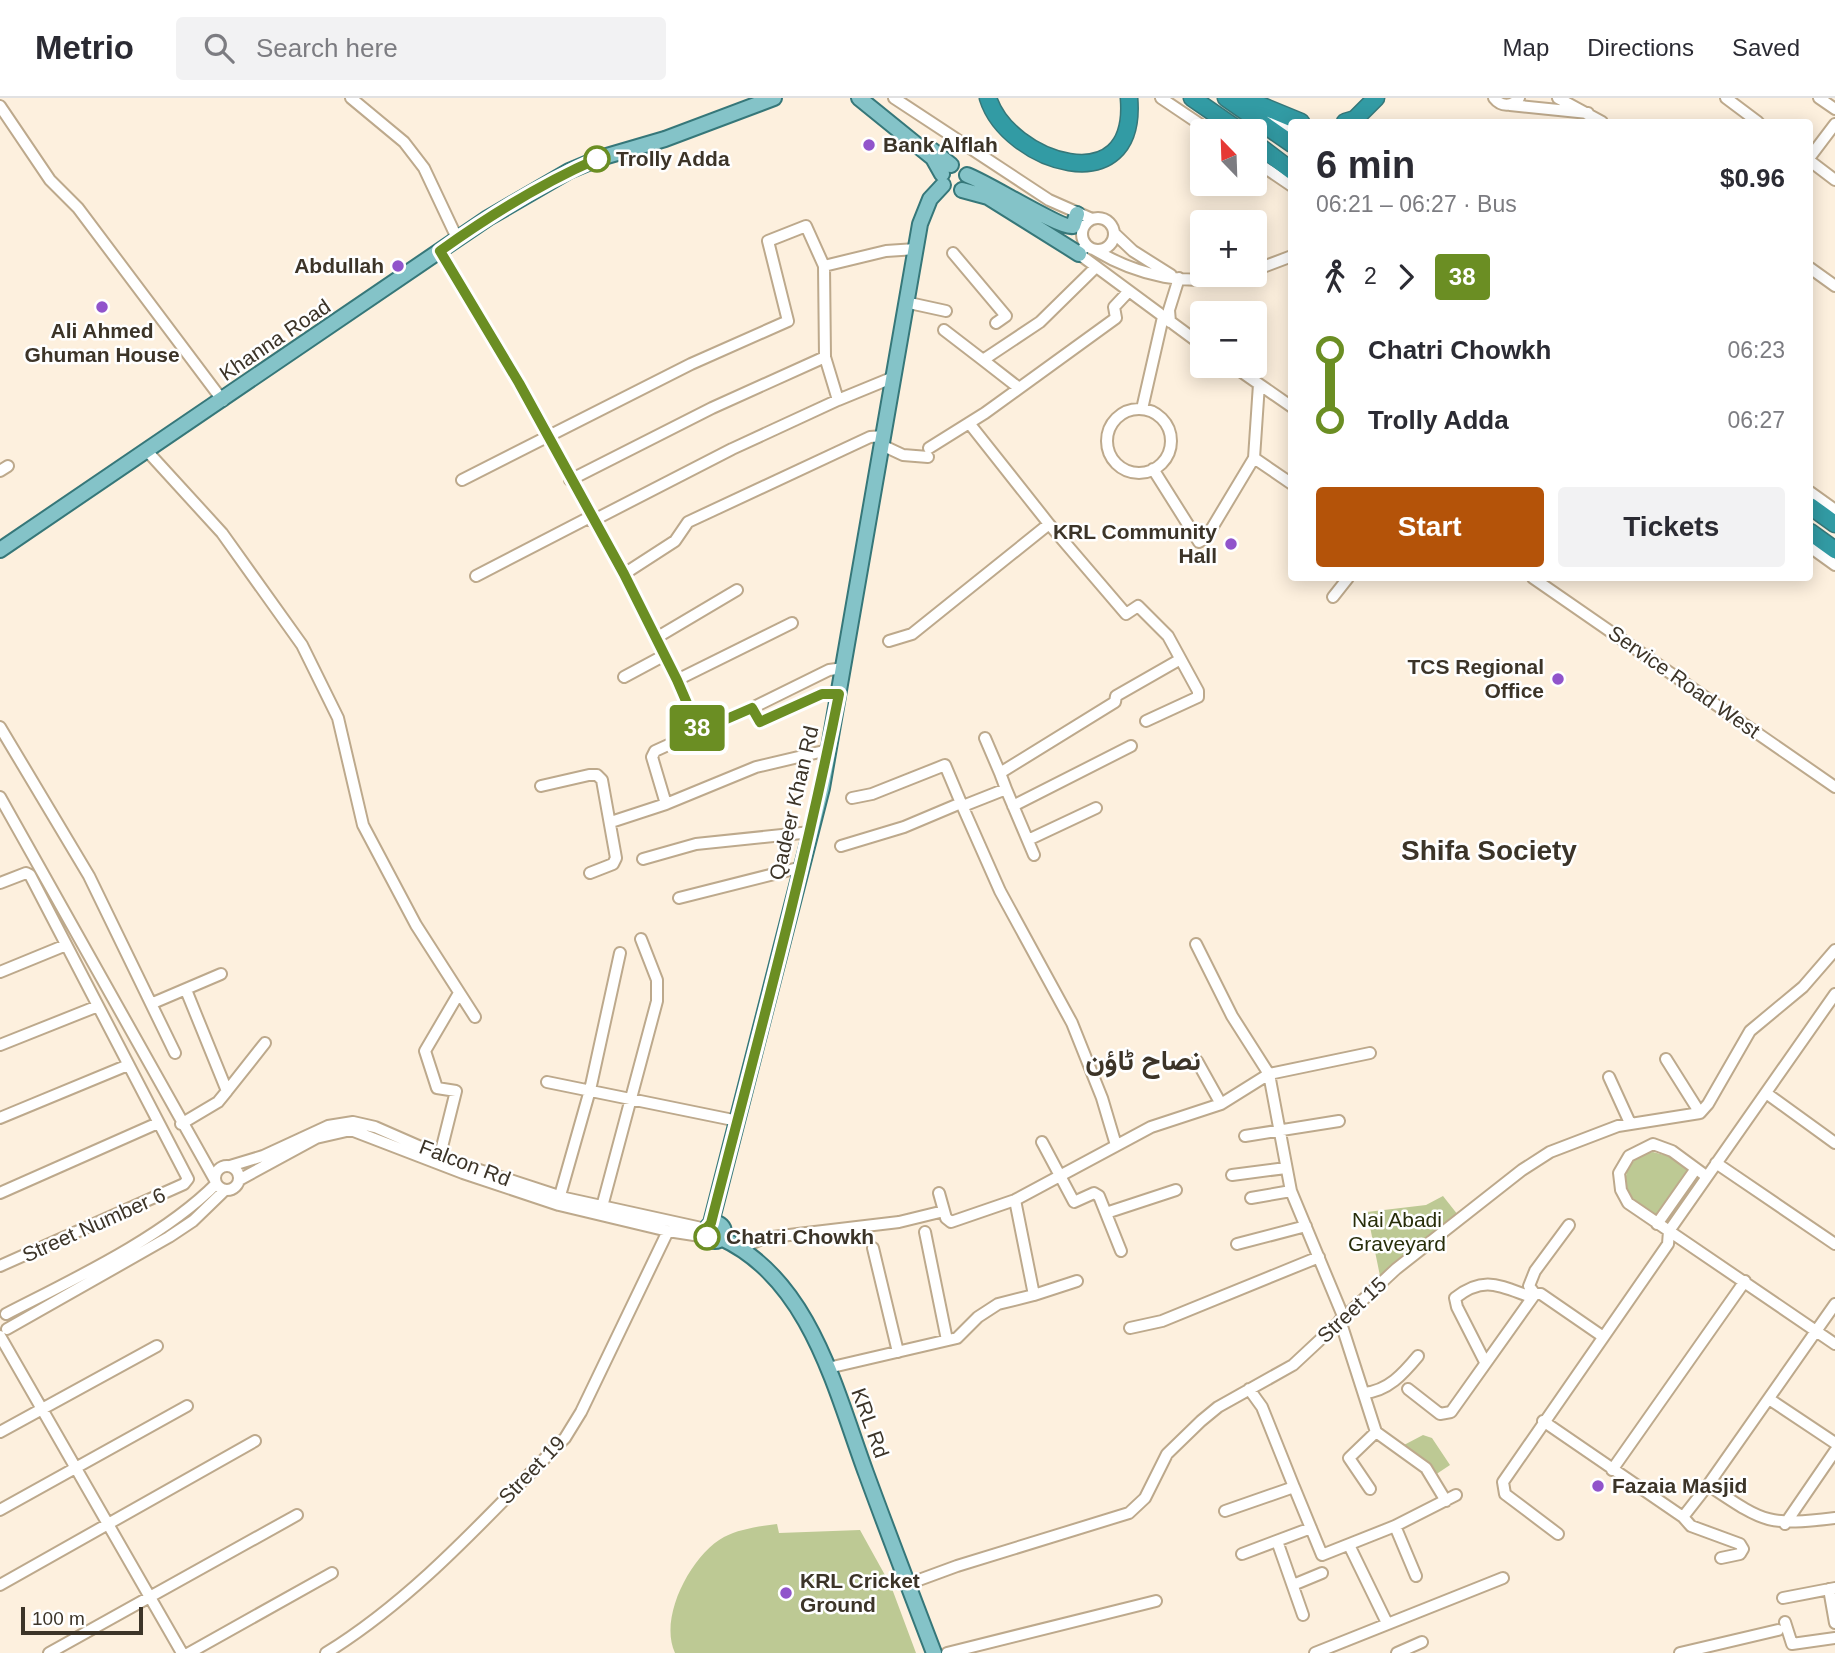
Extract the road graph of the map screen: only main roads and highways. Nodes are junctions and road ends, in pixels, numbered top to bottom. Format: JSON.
{"nodes":[{"id":1,"x":775,"y":98,"type":"edge"},
{"id":2,"x":859,"y":98,"type":"edge"},
{"id":3,"x":988,"y":98,"type":"edge"},
{"id":4,"x":1129,"y":98,"type":"edge"},
{"id":5,"x":1192,"y":98,"type":"edge"},
{"id":6,"x":1226,"y":98,"type":"edge"},
{"id":7,"x":1244,"y":98,"type":"edge"},
{"id":8,"x":1376,"y":98,"type":"edge"},
{"id":9,"x":872,"y":102,"type":"edge"},
{"id":10,"x":1223,"y":119,"type":"edge"},
{"id":11,"x":1294,"y":119,"type":"edge"},
{"id":12,"x":1355,"y":119,"type":"edge"},
{"id":13,"x":1288,"y":141,"type":"edge"},
{"id":14,"x":1267,"y":152,"type":"edge"},
{"id":15,"x":1288,"y":168,"type":"edge"},
{"id":16,"x":949,"y":181,"type":"junction"},
{"id":17,"x":1077,"y":214,"type":"road end"},
{"id":18,"x":1087,"y":250,"type":"road end"},
{"id":19,"x":886,"y":442,"type":"junction"},
{"id":20,"x":1813,"y":508,"type":"edge"},
{"id":21,"x":1835,"y":524,"type":"edge"},
{"id":22,"x":1813,"y":535,"type":"edge"},
{"id":23,"x":1835,"y":550,"type":"edge"},
{"id":24,"x":0,"y":551,"type":"edge"},
{"id":25,"x":713,"y":1230,"type":"junction"},
{"id":26,"x":934,"y":1653,"type":"edge"}],
"edges":[{"from":1,"to":24,"type":"main road","name":"Khanna Road"},
{"from":2,"to":16,"type":"main road"},
{"from":3,"to":4,"type":"highway"},
{"from":5,"to":10,"type":"highway"},
{"from":6,"to":13,"type":"highway"},
{"from":7,"to":11,"type":"highway"},
{"from":8,"to":12,"type":"highway"},
{"from":9,"to":16,"type":"main road"},
{"from":14,"to":15,"type":"highway"},
{"from":16,"to":17,"type":"main road"},
{"from":16,"to":18,"type":"main road"},
{"from":16,"to":19,"type":"main road","name":"Qadeer Khan Rd"},
{"from":16,"to":19,"type":"main road","name":"Qadeer Khan Rd"},
{"from":19,"to":25,"type":"main road","name":"Qadeer Khan Rd"},
{"from":19,"to":25,"type":"main road","name":"Qadeer Khan Rd"},
{"from":20,"to":21,"type":"highway"},
{"from":22,"to":23,"type":"highway"},
{"from":25,"to":26,"type":"main road","name":"KRL Rd"}]}
